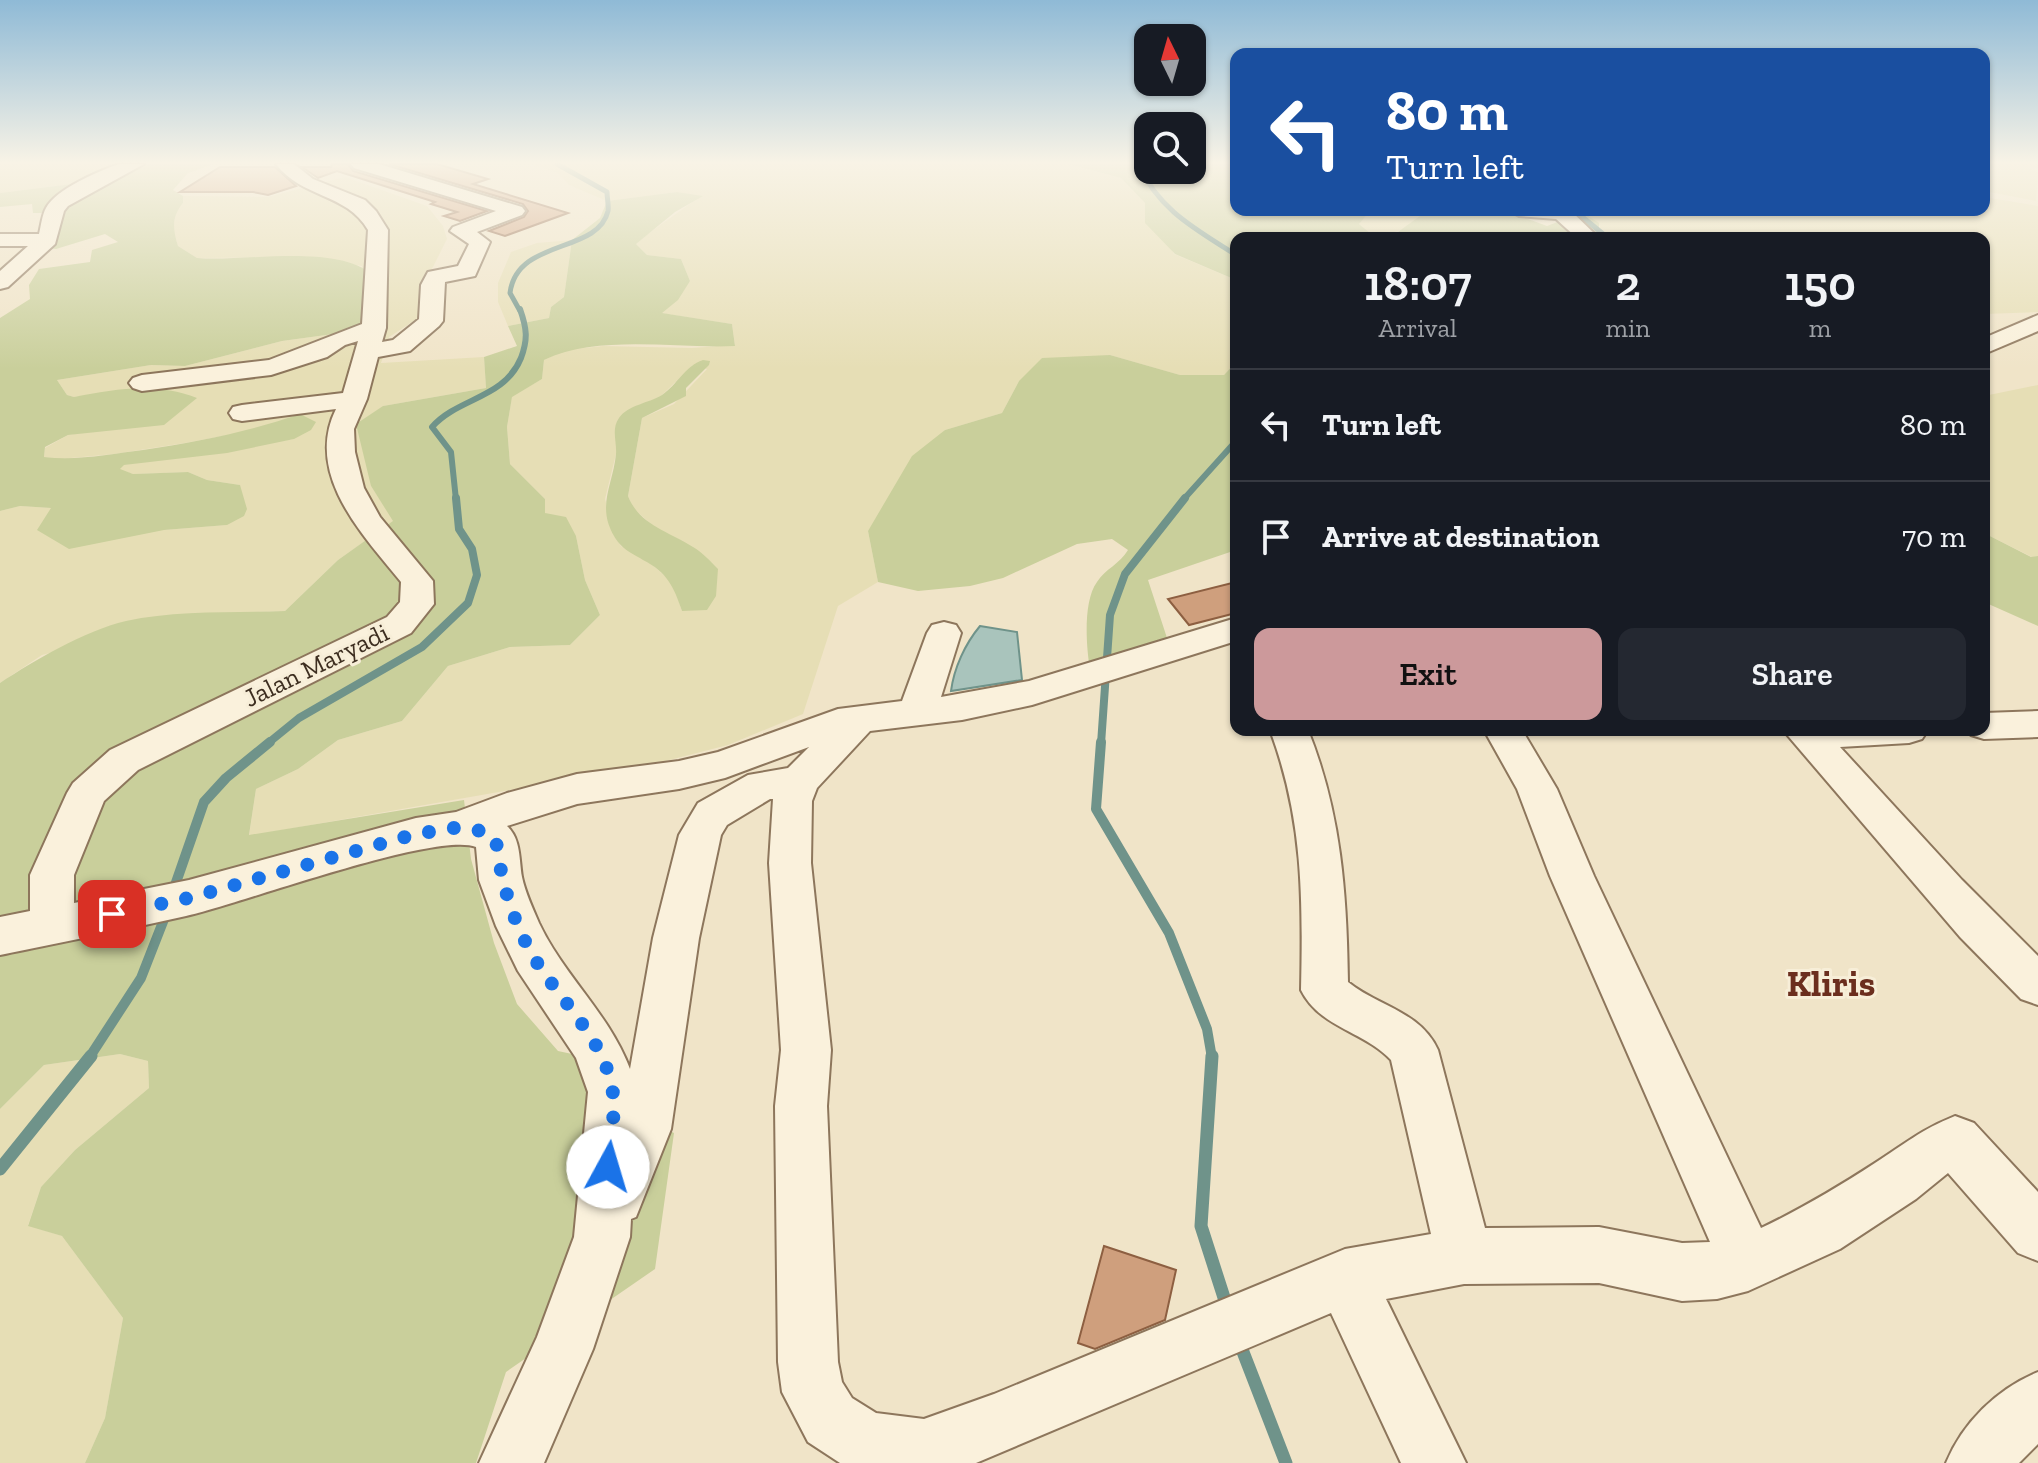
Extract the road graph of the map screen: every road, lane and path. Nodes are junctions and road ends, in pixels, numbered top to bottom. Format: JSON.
{"nodes":[{"id":1,"x":50,"y":232,"type":"edge"},
{"id":2,"x":378,"y":232,"type":"edge"},
{"id":3,"x":462,"y":232,"type":"edge"},
{"id":4,"x":0,"y":240,"type":"edge"},
{"id":5,"x":48,"y":240,"type":"junction"},
{"id":6,"x":0,"y":282,"type":"edge"},
{"id":7,"x":2038,"y":322,"type":"edge"},
{"id":8,"x":370,"y":340,"type":"junction"},
{"id":9,"x":1990,"y":344,"type":"edge"},
{"id":10,"x":142,"y":383,"type":"dead end"},
{"id":11,"x":354,"y":399,"type":"junction"},
{"id":12,"x":242,"y":413,"type":"dead end"},
{"id":13,"x":944,"y":633,"type":"dead end"},
{"id":14,"x":1230,"y":637,"type":"edge"},
{"id":15,"x":917,"y":712,"type":"junction"},
{"id":16,"x":859,"y":719,"type":"junction"},
{"id":17,"x":2038,"y":724,"type":"edge"},
{"id":18,"x":1990,"y":726,"type":"edge"},
{"id":19,"x":1291,"y":736,"type":"edge"},
{"id":20,"x":1506,"y":736,"type":"edge"},
{"id":21,"x":1807,"y":736,"type":"edge"},
{"id":22,"x":799,"y":782,"type":"junction"},
{"id":23,"x":460,"y":827,"type":"junction"},
{"id":24,"x":52,"y":925,"type":"junction"},
{"id":25,"x":0,"y":936,"type":"edge"},
{"id":26,"x":2038,"y":985,"type":"edge"},
{"id":27,"x":2038,"y":1233,"type":"edge"},
{"id":28,"x":602,"y":1237,"type":"junction"},
{"id":29,"x":1464,"y":1256,"type":"junction"},
{"id":30,"x":1748,"y":1263,"type":"junction"},
{"id":31,"x":1345,"y":1278,"type":"junction"},
{"id":32,"x":2038,"y":1403,"type":"edge"},
{"id":33,"x":926,"y":1457,"type":"edge"},
{"id":34,"x":511,"y":1463,"type":"edge"},
{"id":35,"x":1434,"y":1463,"type":"edge"},
{"id":36,"x":1978,"y":1463,"type":"edge"}],
"edges":[{"from":1,"to":5,"type":"street"},
{"from":2,"to":8,"type":"street","name":"Jalan Maryadi"},
{"from":3,"to":8,"type":"street"},
{"from":4,"to":5,"type":"street"},
{"from":5,"to":6,"type":"street"},
{"from":7,"to":9,"type":"street"},
{"from":8,"to":10,"type":"street"},
{"from":8,"to":11,"type":"street","name":"Jalan Maryadi"},
{"from":11,"to":12,"type":"street"},
{"from":11,"to":24,"type":"street","name":"Jalan Maryadi"},
{"from":13,"to":15,"type":"street"},
{"from":14,"to":15,"type":"street"},
{"from":15,"to":16,"type":"street"},
{"from":16,"to":22,"type":"street"},
{"from":16,"to":23,"type":"street"},
{"from":17,"to":18,"type":"street"},
{"from":19,"to":29,"type":"street"},
{"from":20,"to":30,"type":"street"},
{"from":21,"to":26,"type":"street"},
{"from":22,"to":28,"type":"street"},
{"from":22,"to":33,"type":"street"},
{"from":23,"to":24,"type":"street"},
{"from":23,"to":28,"type":"street"},
{"from":24,"to":25,"type":"street"},
{"from":27,"to":30,"type":"street"},
{"from":28,"to":34,"type":"street"},
{"from":29,"to":30,"type":"street"},
{"from":29,"to":31,"type":"street"},
{"from":31,"to":33,"type":"street"},
{"from":31,"to":35,"type":"street"},
{"from":32,"to":36,"type":"street"}]}
